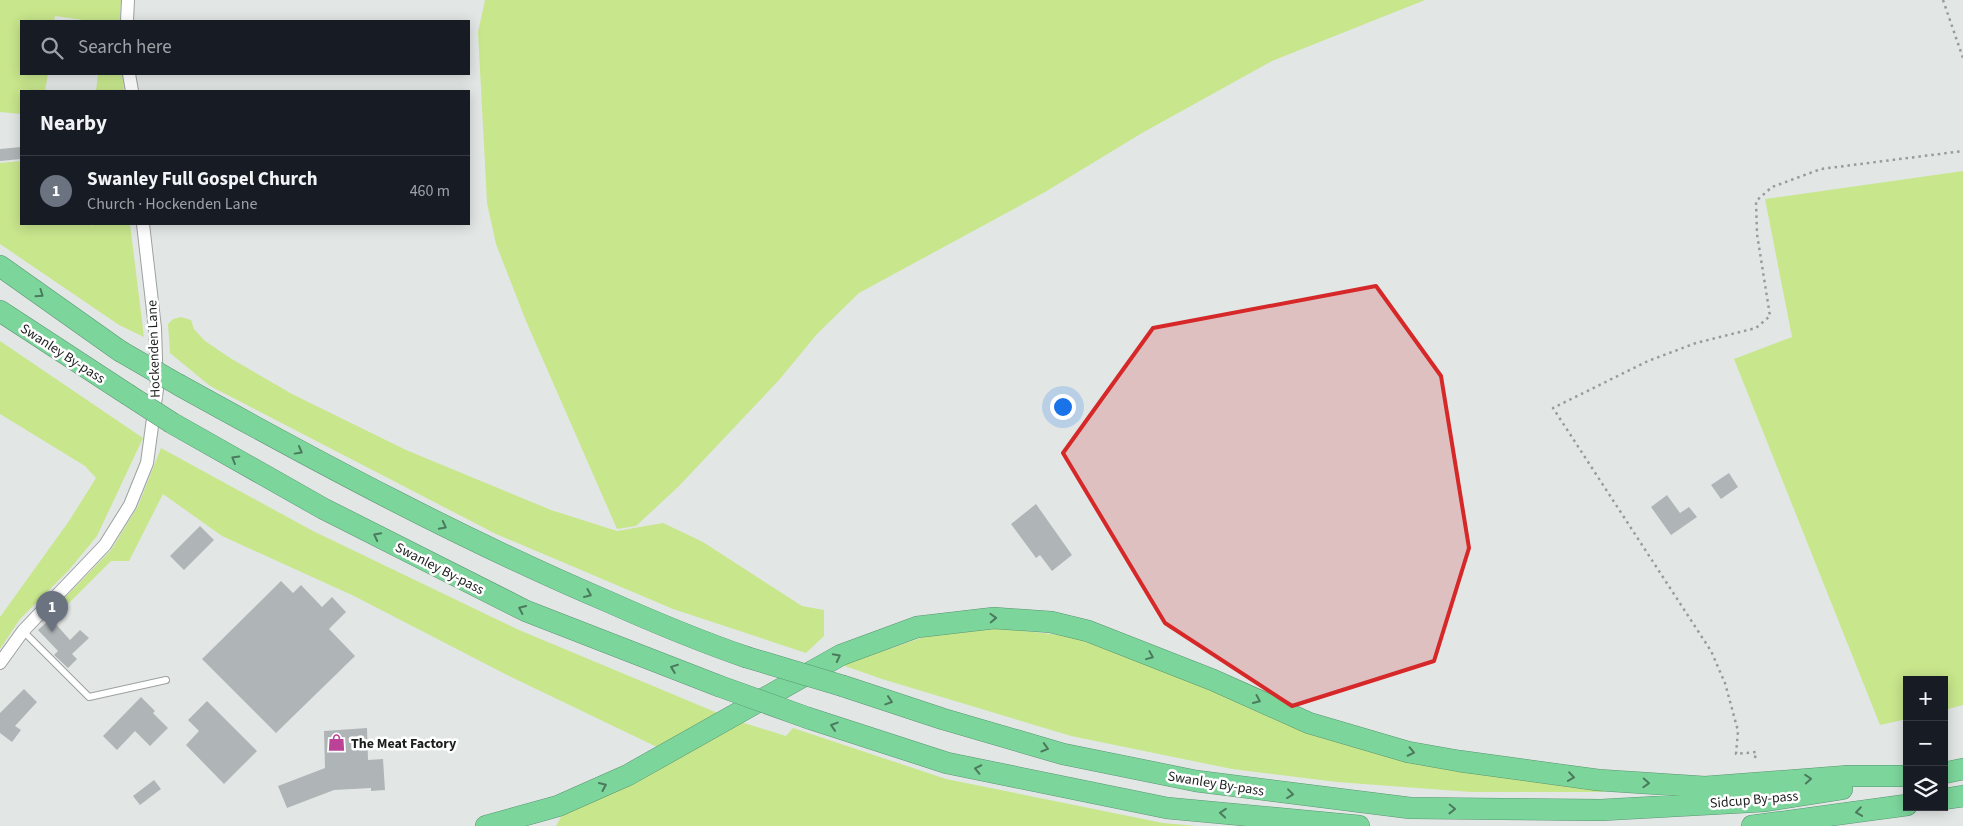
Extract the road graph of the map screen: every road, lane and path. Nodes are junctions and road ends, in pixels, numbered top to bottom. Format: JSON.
{"nodes":[{"id":1,"x":128,"y":0,"type":"edge"},
{"id":2,"x":1943,"y":0,"type":"edge"},
{"id":3,"x":127,"y":20,"type":"edge"},
{"id":4,"x":1963,"y":58,"type":"edge"},
{"id":5,"x":129,"y":75,"type":"edge"},
{"id":6,"x":132,"y":90,"type":"edge"},
{"id":7,"x":1963,"y":151,"type":"edge"},
{"id":8,"x":143,"y":225,"type":"edge"},
{"id":9,"x":0,"y":266,"type":"edge"},
{"id":10,"x":0,"y":311,"type":"edge"},
{"id":11,"x":23,"y":631,"type":"junction"},
{"id":12,"x":0,"y":663,"type":"edge"},
{"id":13,"x":166,"y":680,"type":"dead end"},
{"id":14,"x":1755,"y":758,"type":"dead end"},
{"id":15,"x":1963,"y":769,"type":"edge"},
{"id":16,"x":1948,"y":772,"type":"edge"},
{"id":17,"x":1903,"y":778,"type":"edge"},
{"id":18,"x":1903,"y":779,"type":"edge"},
{"id":19,"x":1963,"y":796,"type":"edge"},
{"id":20,"x":1948,"y":798,"type":"edge"},
{"id":21,"x":558,"y":806,"type":"junction"},
{"id":22,"x":1903,"y":806,"type":"edge"},
{"id":23,"x":1601,"y":810,"type":"joint"},
{"id":24,"x":486,"y":826,"type":"edge"},
{"id":25,"x":544,"y":826,"type":"edge"},
{"id":26,"x":1359,"y":826,"type":"edge"},
{"id":27,"x":1752,"y":826,"type":"edge"}],
"edges":[{"from":1,"to":3,"type":"street"},
{"from":2,"to":4,"type":"path"},
{"from":5,"to":6,"type":"street"},
{"from":7,"to":14,"type":"path"},
{"from":8,"to":11,"type":"street","name":"Hockenden Lane"},
{"from":9,"to":23,"type":"highway","name":"Swanley By-pass","one_way":true,"bridge":true},
{"from":26,"to":10,"type":"highway","name":"Swanley By-pass","one_way":true,"bridge":true},
{"from":11,"to":12,"type":"street","name":"Hockenden Lane"},
{"from":11,"to":13,"type":"lane"},
{"from":15,"to":16,"type":"highway"},
{"from":21,"to":17,"type":"highway","one_way":true},
{"from":18,"to":23,"type":"highway","name":"Sidcup By-pass"},
{"from":19,"to":20,"type":"highway"},
{"from":21,"to":24,"type":"highway"},
{"from":21,"to":25,"type":"highway"},
{"from":22,"to":27,"type":"highway","name":"Sidcup By-pass","one_way":true}]}
